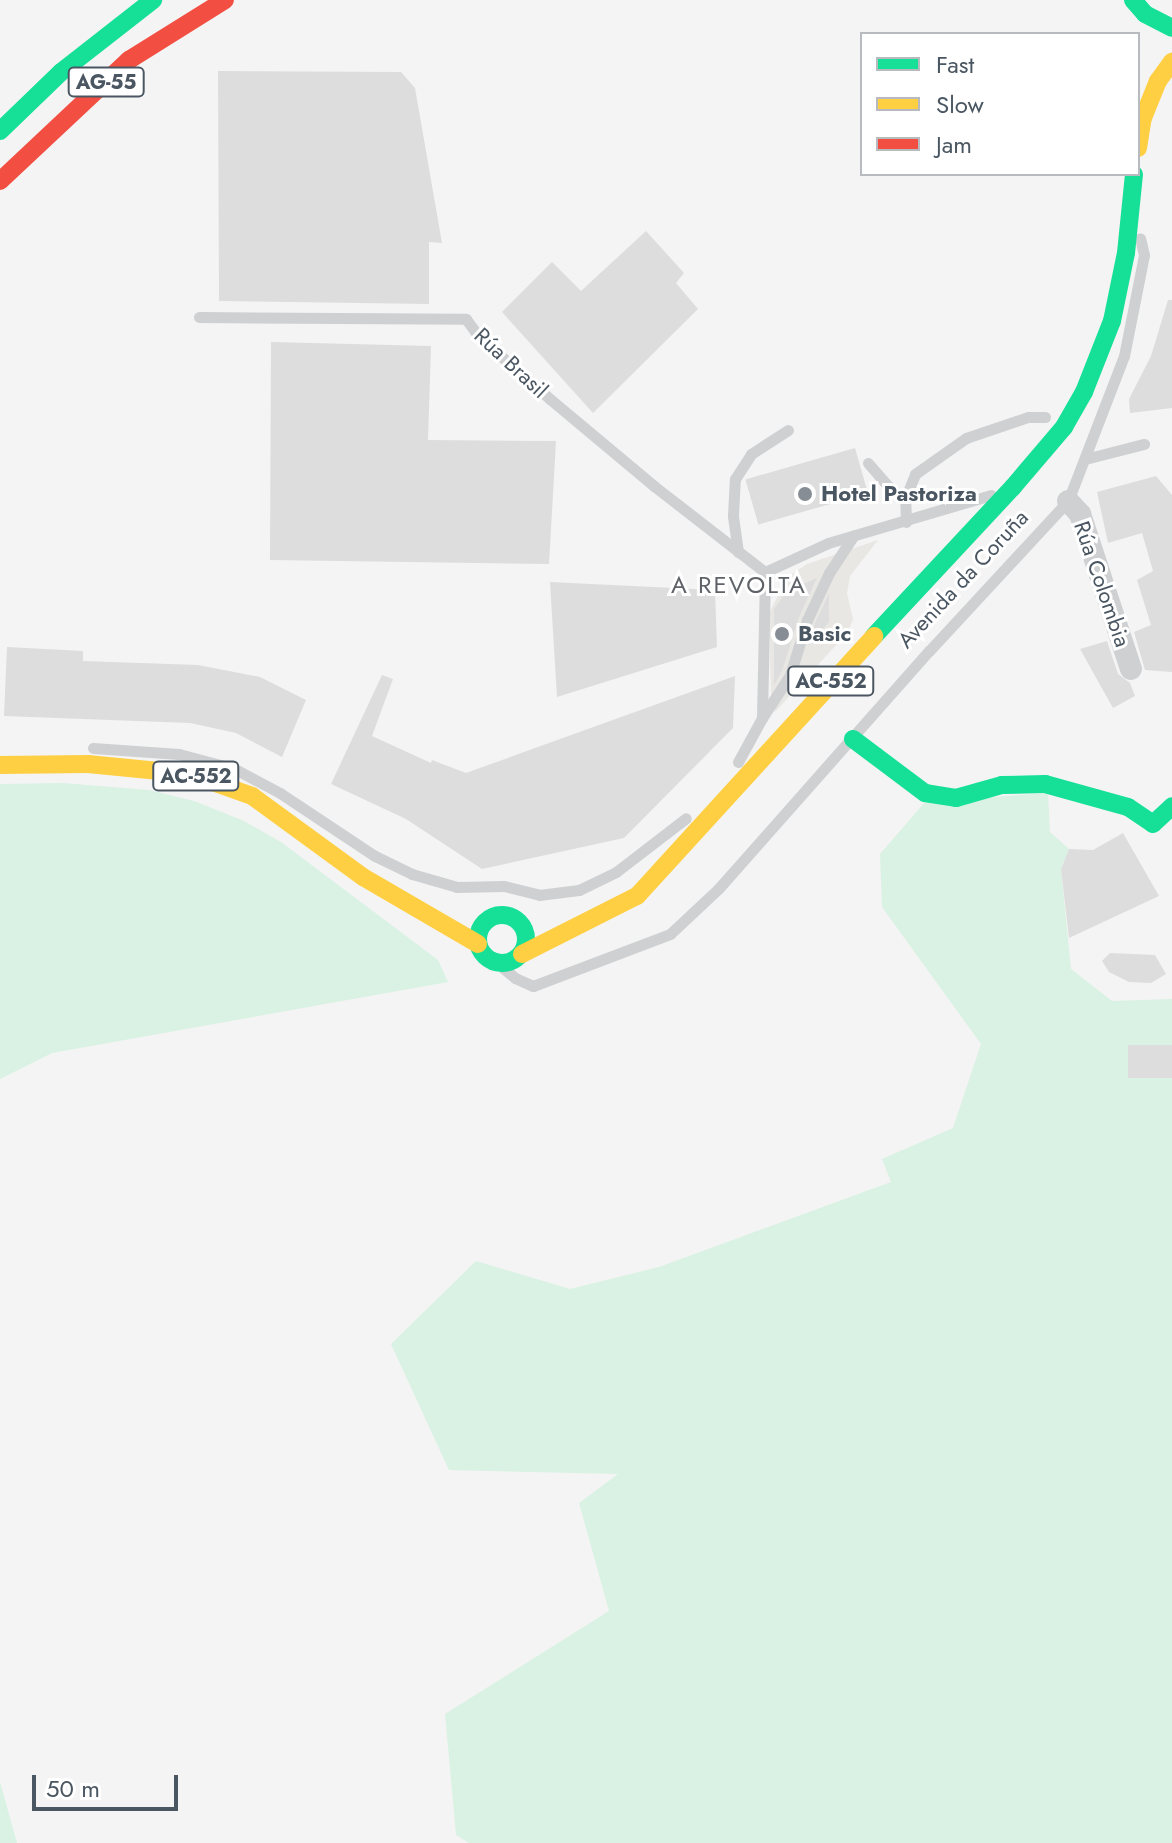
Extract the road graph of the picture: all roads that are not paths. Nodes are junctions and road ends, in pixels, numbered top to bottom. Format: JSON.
{"nodes":[{"id":1,"x":153,"y":0,"type":"edge"},
{"id":2,"x":225,"y":0,"type":"edge"},
{"id":3,"x":1133,"y":0,"type":"edge"},
{"id":4,"x":1132,"y":23,"type":"dead end"},
{"id":5,"x":1172,"y":28,"type":"edge"},
{"id":6,"x":1172,"y":62,"type":"edge"},
{"id":7,"x":0,"y":131,"type":"edge"},
{"id":8,"x":1140,"y":136,"type":"edge"},
{"id":9,"x":1131,"y":176,"type":"edge"},
{"id":10,"x":0,"y":181,"type":"edge"},
{"id":11,"x":1130,"y":201,"type":"junction"},
{"id":12,"x":199,"y":317,"type":"dead end"},
{"id":13,"x":1045,"y":417,"type":"dead end"},
{"id":14,"x":788,"y":430,"type":"dead end"},
{"id":15,"x":1144,"y":444,"type":"dead end"},
{"id":16,"x":1085,"y":459,"type":"junction"},
{"id":17,"x":868,"y":463,"type":"dead end"},
{"id":18,"x":1013,"y":487,"type":"junction"},
{"id":19,"x":905,"y":499,"type":"junction"},
{"id":20,"x":1068,"y":501,"type":"junction"},
{"id":21,"x":906,"y":522,"type":"junction"},
{"id":22,"x":854,"y":535,"type":"junction"},
{"id":23,"x":738,"y":552,"type":"junction"},
{"id":24,"x":765,"y":572,"type":"junction"},
{"id":25,"x":1131,"y":669,"type":"dead end"},
{"id":26,"x":762,"y":718,"type":"junction"},
{"id":27,"x":853,"y":739,"type":"junction"},
{"id":28,"x":76,"y":748,"type":"dead end"},
{"id":29,"x":0,"y":765,"type":"edge"},
{"id":30,"x":736,"y":766,"type":"junction"},
{"id":31,"x":727,"y":777,"type":"dead end"},
{"id":32,"x":717,"y":788,"type":"dead end"},
{"id":33,"x":708,"y":799,"type":"dead end"},
{"id":34,"x":1172,"y":806,"type":"edge"},
{"id":35,"x":698,"y":807,"type":"dead end"},
{"id":36,"x":363,"y":877,"type":"junction"},
{"id":37,"x":652,"y":877,"type":"junction"},
{"id":38,"x":637,"y":896,"type":"junction"},
{"id":39,"x":472,"y":916,"type":"junction"},
{"id":40,"x":523,"y":927,"type":"junction"},
{"id":41,"x":478,"y":944,"type":"junction"},
{"id":42,"x":522,"y":954,"type":"junction"},
{"id":43,"x":496,"y":962,"type":"junction"}],
"edges":[{"from":1,"to":7,"type":"main road","number":"AG-55"},
{"from":2,"to":10,"type":"main road","number":"AG-55"},
{"from":3,"to":4,"type":"main road"},
{"from":3,"to":5,"type":"main road"},
{"from":6,"to":8,"type":"main road"},
{"from":9,"to":11,"type":"main road","number":"AC-552"},
{"from":11,"to":16,"type":"lane","name":"Avenida da Coruña"},
{"from":11,"to":18,"type":"main road","name":"Avenida da Coruña","number":"AC-552"},
{"from":12,"to":23,"type":"lane","name":"Rúa Brasil"},
{"from":13,"to":19,"type":"lane"},
{"from":14,"to":23,"type":"lane"},
{"from":15,"to":16,"type":"lane"},
{"from":16,"to":20,"type":"lane","name":"Avenida da Coruña"},
{"from":17,"to":19,"type":"lane"},
{"from":18,"to":21,"type":"lane","name":"Avenida da Coruña"},
{"from":18,"to":37,"type":"main road","name":"Avenida da Coruña","number":"AC-552"},
{"from":19,"to":21,"type":"lane"},
{"from":20,"to":25,"type":"street","name":"Rúa Colombia"},
{"from":20,"to":27,"type":"lane","name":"Avenida da Coruña"},
{"from":21,"to":22,"type":"lane","name":"Avenida da Coruña"},
{"from":22,"to":24,"type":"lane","name":"Avenida da Coruña"},
{"from":22,"to":26,"type":"lane"},
{"from":23,"to":24,"type":"lane","name":"Rúa Brasil"},
{"from":24,"to":26,"type":"lane","name":"Avenida da Coruña"},
{"from":26,"to":30,"type":"lane","name":"Avenida da Coruña"},
{"from":27,"to":34,"type":"main road"},
{"from":27,"to":43,"type":"lane","name":"Avenida da Coruña"},
{"from":28,"to":35,"type":"lane"},
{"from":29,"to":36,"type":"main road","number":"AC-552"},
{"from":30,"to":31,"type":"lane","name":"Avenida da Coruña"},
{"from":30,"to":37,"type":"lane","name":"Avenida da Coruña"},
{"from":32,"to":33,"type":"lane"},
{"from":36,"to":39,"type":"main road","number":"AC-552"},
{"from":36,"to":41,"type":"main road","number":"AC-552"},
{"from":37,"to":38,"type":"main road","name":"Avenida da Coruña","number":"AC-552"},
{"from":38,"to":40,"type":"main road","number":"AC-552"},
{"from":38,"to":42,"type":"main road","name":"Avenida da Coruña","number":"AC-552"},
{"from":39,"to":40,"type":"main road","number":"AC-552"},
{"from":39,"to":41,"type":"main road"},
{"from":40,"to":42,"type":"main road"},
{"from":41,"to":43,"type":"main road","number":"AC-552"},
{"from":42,"to":43,"type":"main road","number":"AC-552"}]}
